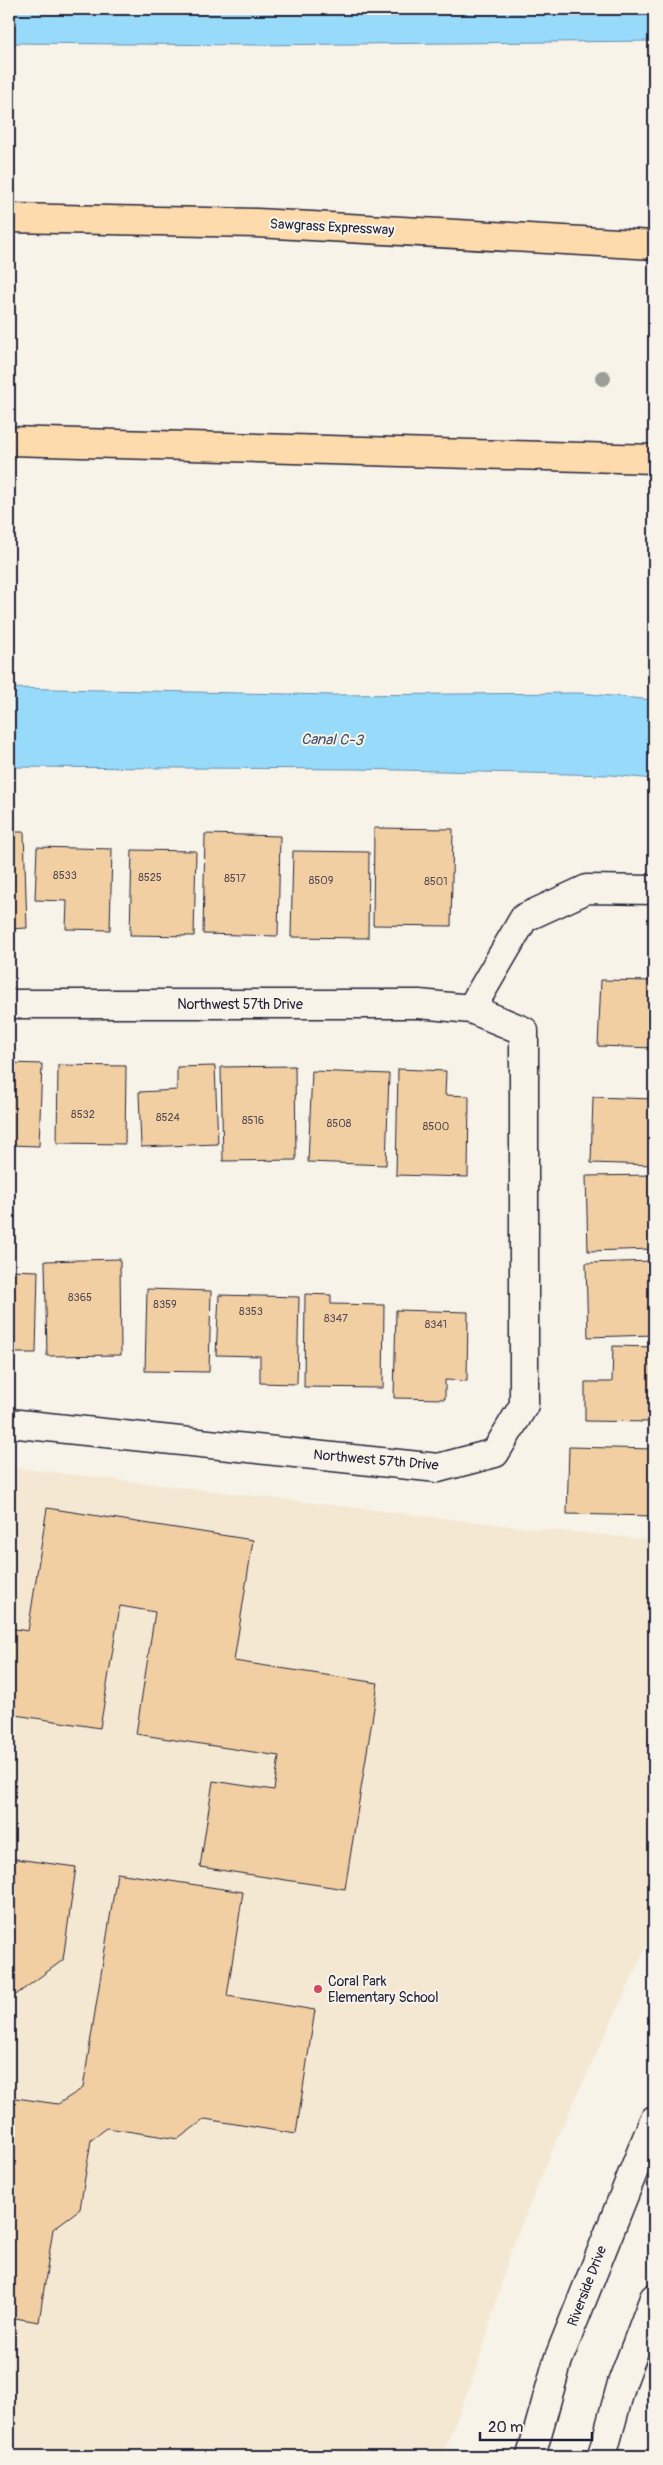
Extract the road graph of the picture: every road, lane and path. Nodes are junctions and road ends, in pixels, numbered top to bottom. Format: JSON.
{"nodes":[{"id":1,"x":9,"y":218,"type":"edge"},
{"id":2,"x":654,"y":244,"type":"edge"},
{"id":3,"x":9,"y":441,"type":"edge"},
{"id":4,"x":654,"y":459,"type":"edge"},
{"id":5,"x":654,"y":890,"type":"edge"},
{"id":6,"x":9,"y":1004,"type":"edge"},
{"id":7,"x":471,"y":1009,"type":"junction"},
{"id":8,"x":9,"y":1423,"type":"edge"},
{"id":9,"x":654,"y":2120,"type":"edge"},
{"id":10,"x":654,"y":2298,"type":"edge"},
{"id":11,"x":531,"y":2456,"type":"edge"},
{"id":12,"x":602,"y":2456,"type":"edge"}],
"edges":[{"from":1,"to":2,"type":"highway","name":"Sawgrass Expressway"},
{"from":3,"to":4,"type":"highway"},
{"from":5,"to":7,"type":"street"},
{"from":6,"to":7,"type":"street","name":"Northwest 57th Drive"},
{"from":7,"to":8,"type":"street","name":"Northwest 57th Drive"},
{"from":9,"to":11,"type":"street","name":"Riverside Drive"},
{"from":10,"to":12,"type":"street"}]}
